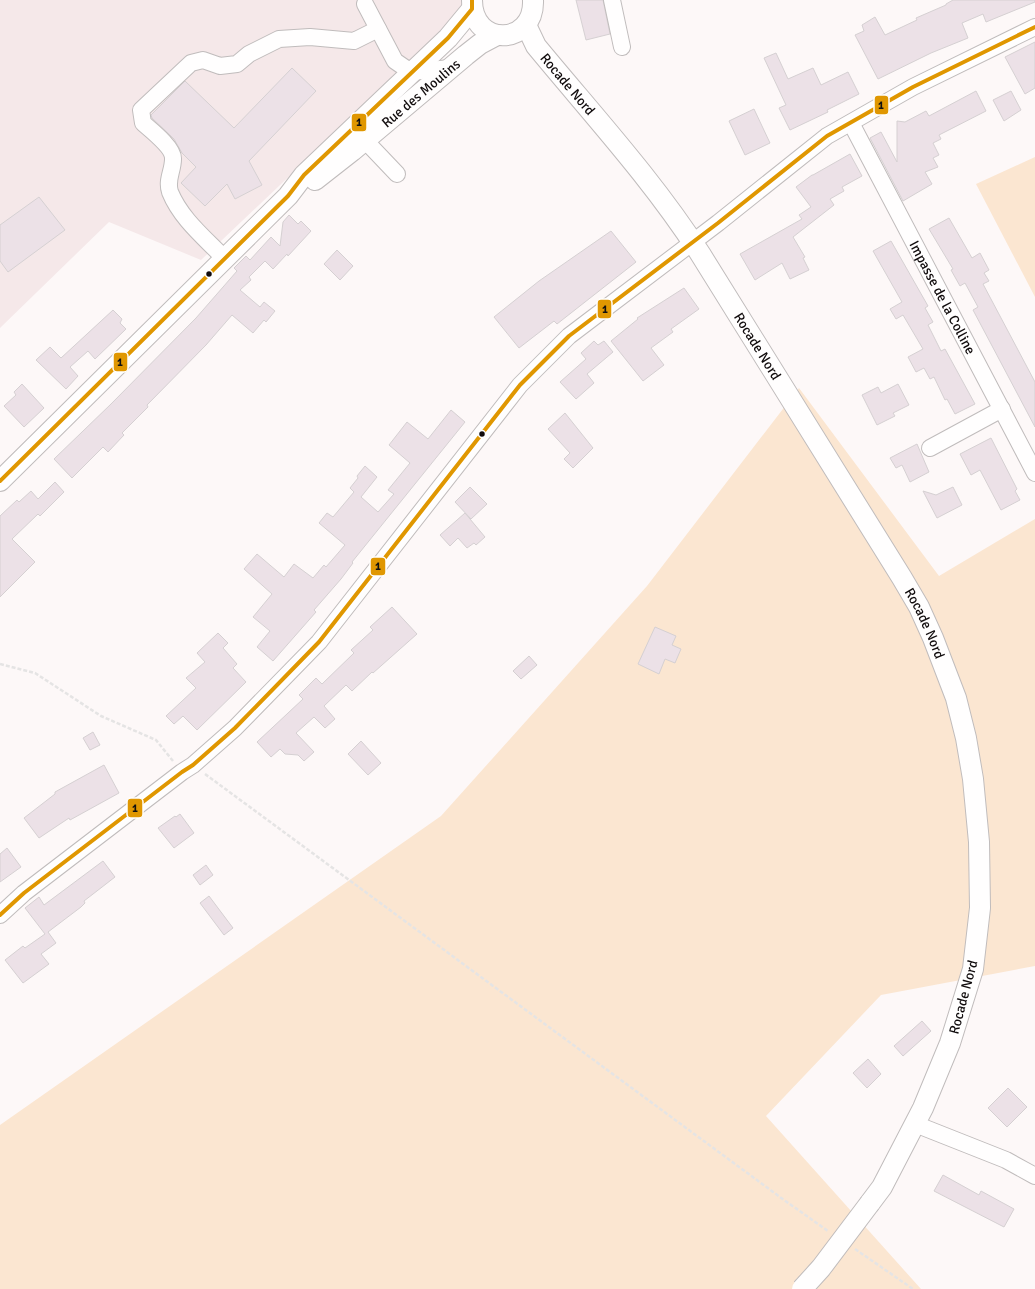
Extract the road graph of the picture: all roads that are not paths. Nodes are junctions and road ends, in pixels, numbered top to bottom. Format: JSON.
{"nodes":[{"id":1,"x":533,"y":0,"type":"edge"},
{"id":2,"x":612,"y":0,"type":"edge"},
{"id":3,"x":365,"y":4,"type":"dead end"},
{"id":4,"x":472,"y":5,"type":"edge"},
{"id":5,"x":526,"y":25,"type":"junction"},
{"id":6,"x":1035,"y":26,"type":"edge"},
{"id":7,"x":378,"y":29,"type":"junction"},
{"id":8,"x":497,"y":35,"type":"junction"},
{"id":9,"x":622,"y":47,"type":"dead end"},
{"id":10,"x":450,"y":68,"type":"junction"},
{"id":11,"x":411,"y":72,"type":"junction"},
{"id":12,"x":851,"y":123,"type":"junction"},
{"id":13,"x":359,"y":134,"type":"junction"},
{"id":14,"x":397,"y":174,"type":"dead end"},
{"id":15,"x":693,"y":242,"type":"junction"},
{"id":16,"x":224,"y":258,"type":"junction"},
{"id":17,"x":1002,"y":409,"type":"junction"},
{"id":18,"x":930,"y":448,"type":"dead end"},
{"id":19,"x":1035,"y":473,"type":"edge"},
{"id":20,"x":0,"y":481,"type":"edge"},
{"id":21,"x":0,"y":915,"type":"edge"},
{"id":22,"x":915,"y":1124,"type":"junction"},
{"id":23,"x":1035,"y":1176,"type":"edge"},
{"id":24,"x":802,"y":1289,"type":"edge"}],
"edges":[{"from":1,"to":5,"type":"main road"},
{"from":2,"to":9,"type":"street"},
{"from":3,"to":7,"type":"street"},
{"from":4,"to":8,"type":"main road"},
{"from":4,"to":11,"type":"main road","name":"Rue des Moulins"},
{"from":5,"to":8,"type":"main road"},
{"from":5,"to":15,"type":"main road","name":"Rocade Nord"},
{"from":6,"to":12,"type":"street"},
{"from":7,"to":11,"type":"street"},
{"from":7,"to":16,"type":"street"},
{"from":8,"to":10,"type":"main road","name":"Rue des Moulins"},
{"from":10,"to":11,"type":"street"},
{"from":10,"to":13,"type":"main road","name":"Rue des Moulins"},
{"from":11,"to":13,"type":"main road","name":"Rue des Moulins"},
{"from":12,"to":15,"type":"street"},
{"from":12,"to":17,"type":"street","name":"Impasse de la Colline"},
{"from":13,"to":14,"type":"street"},
{"from":13,"to":16,"type":"main road","name":"Rue des Moulins"},
{"from":15,"to":21,"type":"street"},
{"from":15,"to":22,"type":"main road","name":"Rocade Nord"},
{"from":16,"to":20,"type":"main road","name":"Rue des Moulins"},
{"from":17,"to":18,"type":"street"},
{"from":17,"to":19,"type":"street","name":"Impasse de la Colline"},
{"from":22,"to":23,"type":"street"},
{"from":22,"to":24,"type":"main road","name":"Rocade Nord","bridge":true}]}
